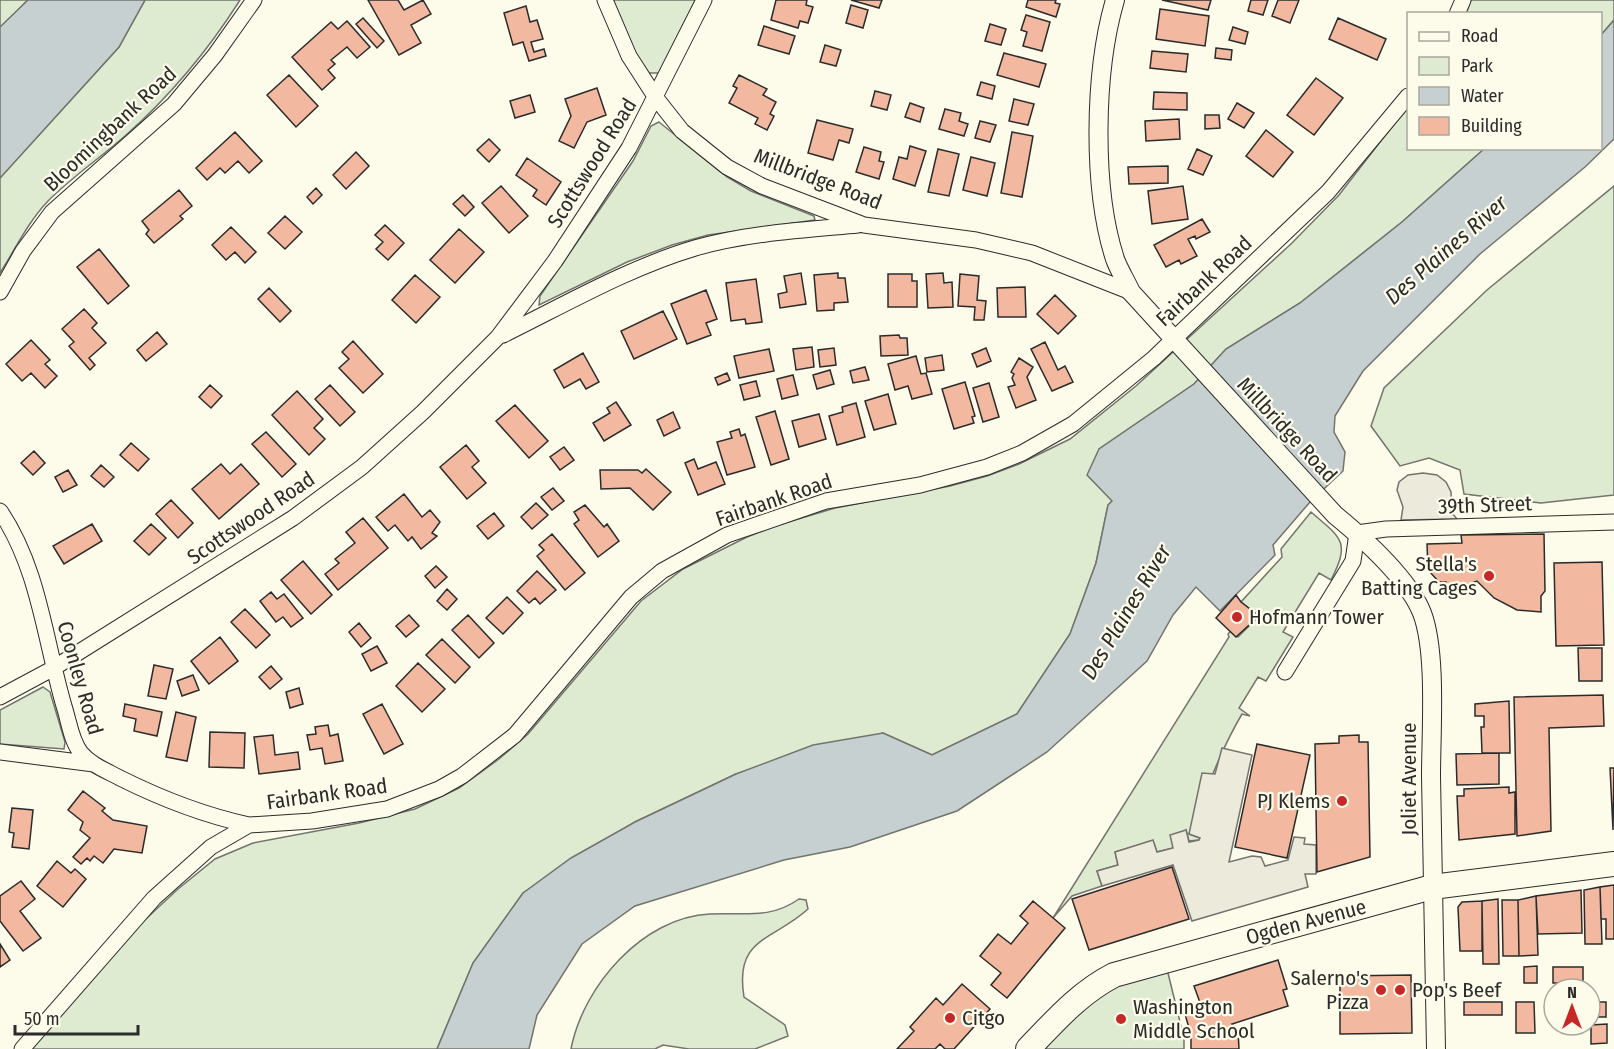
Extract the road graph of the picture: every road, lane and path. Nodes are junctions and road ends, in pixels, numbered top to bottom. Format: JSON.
{"nodes":[{"id":1,"x":254,"y":0,"type":"edge"},
{"id":2,"x":605,"y":0,"type":"edge"},
{"id":3,"x":704,"y":0,"type":"edge"},
{"id":4,"x":1115,"y":0,"type":"edge"},
{"id":5,"x":1407,"y":97,"type":"edge"},
{"id":6,"x":656,"y":98,"type":"junction"},
{"id":7,"x":864,"y":225,"type":"junction"},
{"id":8,"x":0,"y":292,"type":"edge"},
{"id":9,"x":1131,"y":292,"type":"junction"},
{"id":10,"x":498,"y":337,"type":"junction"},
{"id":11,"x":1173,"y":339,"type":"junction"},
{"id":12,"x":0,"y":511,"type":"edge"},
{"id":13,"x":1614,"y":522,"type":"edge"},
{"id":14,"x":1356,"y":533,"type":"junction"},
{"id":15,"x":52,"y":669,"type":"junction"},
{"id":16,"x":1285,"y":672,"type":"dead end"},
{"id":17,"x":0,"y":697,"type":"edge"},
{"id":18,"x":0,"y":752,"type":"edge"},
{"id":19,"x":93,"y":764,"type":"junction"},
{"id":20,"x":249,"y":825,"type":"junction"},
{"id":21,"x":1614,"y":864,"type":"edge"},
{"id":22,"x":1432,"y":887,"type":"junction"},
{"id":23,"x":22,"y":1049,"type":"edge"},
{"id":24,"x":1028,"y":1049,"type":"edge"},
{"id":25,"x":1437,"y":1049,"type":"edge"}],
"edges":[{"from":1,"to":8,"type":"street","name":"Bloomingbank Road"},
{"from":2,"to":6,"type":"street","name":"Millbridge Road"},
{"from":3,"to":6,"type":"street","name":"Scottswood Road"},
{"from":4,"to":9,"type":"street","name":"Millbridge Road"},
{"from":5,"to":11,"type":"street","name":"Fairbank Road"},
{"from":6,"to":7,"type":"street","name":"Millbridge Road"},
{"from":6,"to":10,"type":"street","name":"Scottswood Road"},
{"from":7,"to":9,"type":"street","name":"Millbridge Road"},
{"from":7,"to":10,"type":"street","name":"Scottswood Road"},
{"from":9,"to":11,"type":"street","name":"Millbridge Road"},
{"from":10,"to":15,"type":"street","name":"Scottswood Road"},
{"from":11,"to":14,"type":"street","name":"Millbridge Road"},
{"from":11,"to":20,"type":"street","name":"Fairbank Road"},
{"from":12,"to":15,"type":"street","name":"Coonley Road"},
{"from":13,"to":14,"type":"street","name":"39th Street"},
{"from":14,"to":16,"type":"street"},
{"from":14,"to":22,"type":"street","name":"Joliet Avenue"},
{"from":15,"to":17,"type":"street","name":"Scottswood Road"},
{"from":15,"to":19,"type":"street","name":"Coonley Road"},
{"from":18,"to":19,"type":"street"},
{"from":19,"to":20,"type":"street","name":"Coonley Road"},
{"from":20,"to":23,"type":"street","name":"Fairbank Road"},
{"from":21,"to":22,"type":"main road","name":"Ogden Avenue"},
{"from":22,"to":24,"type":"main road","name":"Ogden Avenue"},
{"from":22,"to":25,"type":"street","name":"Joliet Avenue"}]}
